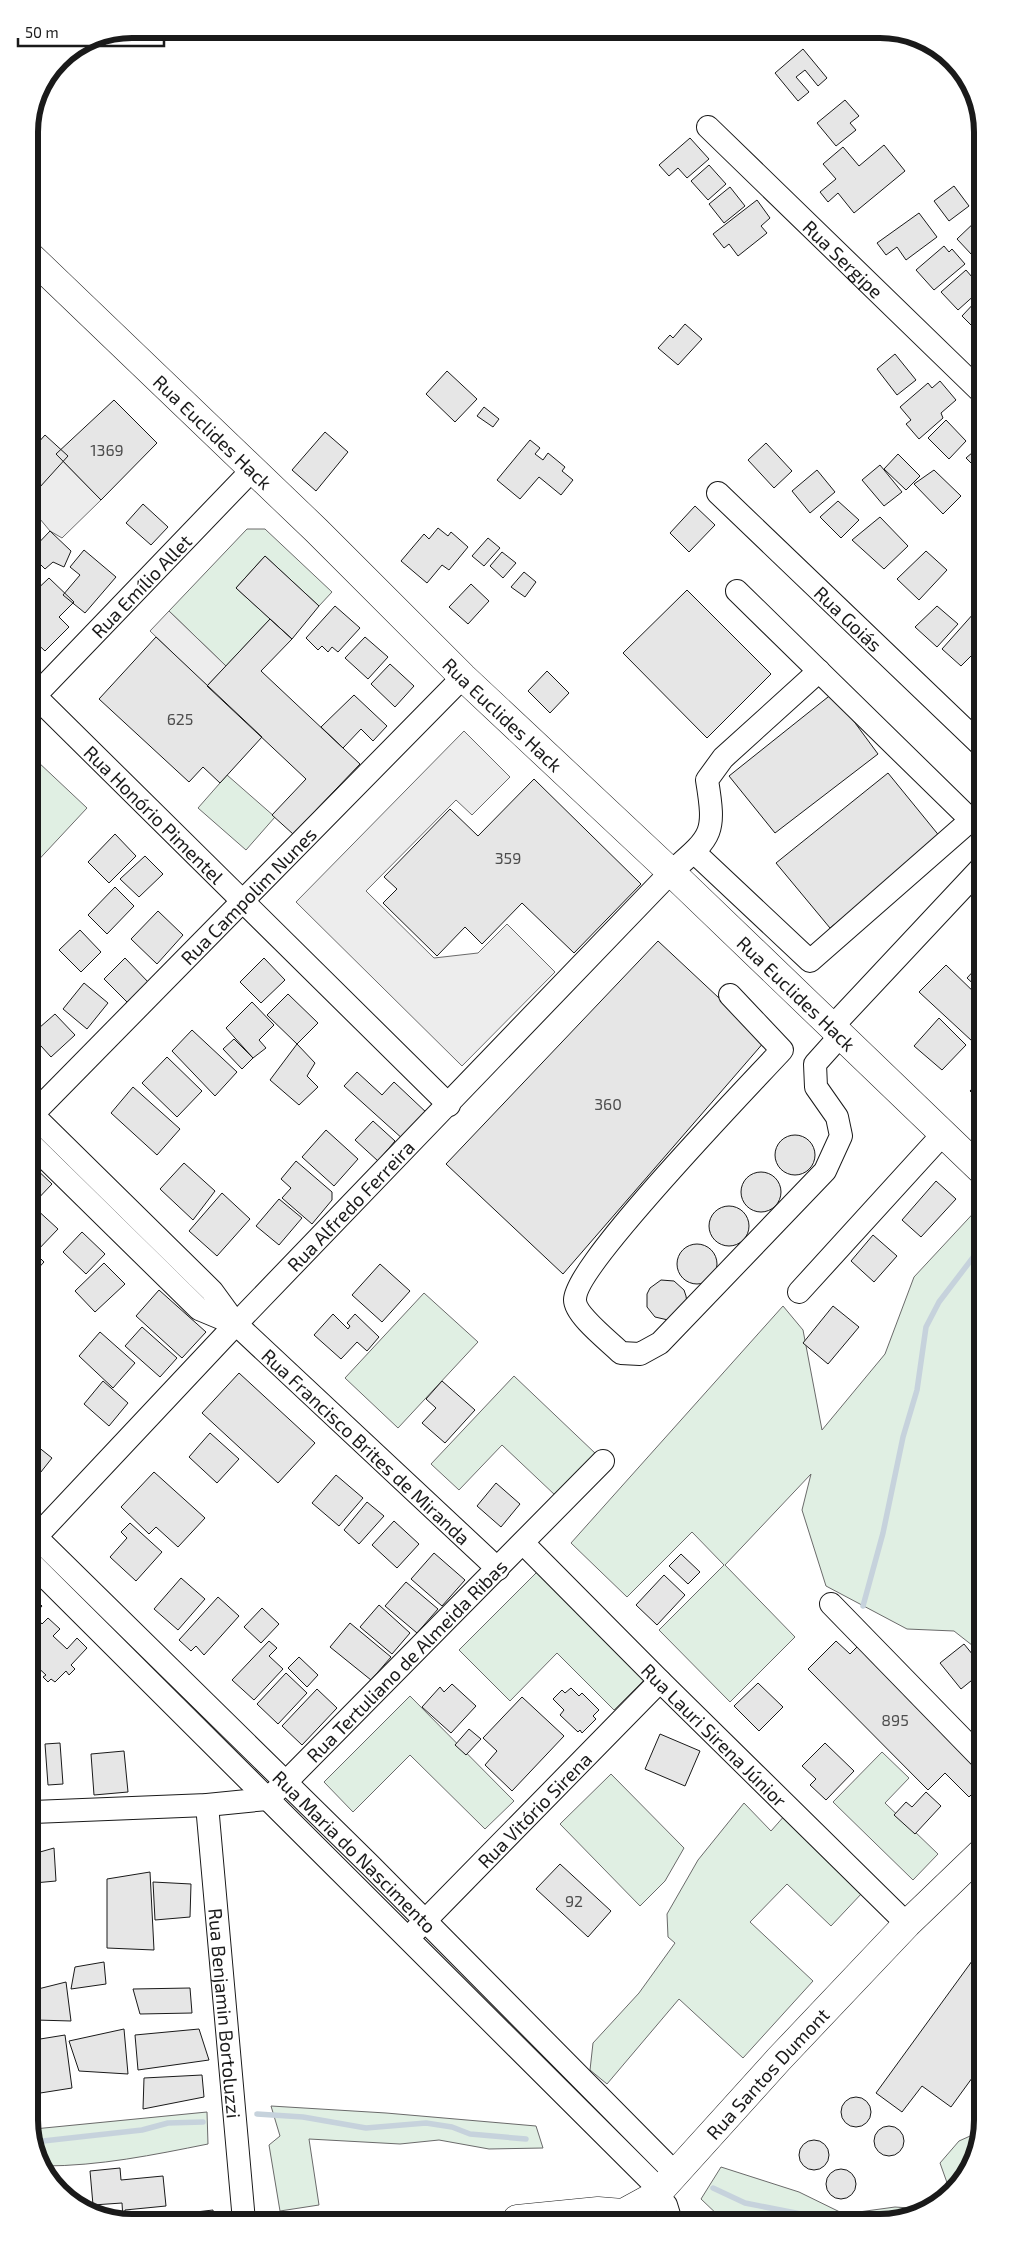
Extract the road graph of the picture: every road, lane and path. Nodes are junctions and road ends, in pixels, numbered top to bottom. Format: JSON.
{"nodes":[{"id":1,"x":708,"y":127,"type":"dead end"},
{"id":2,"x":38,"y":273,"type":"edge"},
{"id":3,"x":974,"y":386,"type":"edge"},
{"id":4,"x":252,"y":470,"type":"junction"},
{"id":5,"x":718,"y":494,"type":"dead end"},
{"id":6,"x":737,"y":591,"type":"dead end"},
{"id":7,"x":819,"y":671,"type":"junction"},
{"id":8,"x":463,"y":676,"type":"junction"},
{"id":9,"x":38,"y":690,"type":"edge"},
{"id":10,"x":38,"y":702,"type":"edge"},
{"id":11,"x":974,"y":737,"type":"edge"},
{"id":12,"x":694,"y":852,"type":"junction"},
{"id":13,"x":671,"y":872,"type":"junction"},
{"id":14,"x":974,"y":876,"type":"edge"},
{"id":15,"x":243,"y":901,"type":"junction"},
{"id":16,"x":730,"y":995,"type":"dead end"},
{"id":17,"x":836,"y":1031,"type":"junction"},
{"id":18,"x":449,"y":1105,"type":"junction"},
{"id":19,"x":38,"y":1109,"type":"edge"},
{"id":20,"x":38,"y":1122,"type":"edge"},
{"id":21,"x":943,"y":1134,"type":"junction"},
{"id":22,"x":38,"y":1149,"type":"edge"},
{"id":23,"x":974,"y":1163,"type":"edge"},
{"id":24,"x":97,"y":1193,"type":"junction"},
{"id":25,"x":799,"y":1292,"type":"dead end"},
{"id":26,"x":236,"y":1324,"type":"junction"},
{"id":27,"x":603,"y":1461,"type":"dead end"},
{"id":28,"x":38,"y":1533,"type":"edge"},
{"id":29,"x":38,"y":1541,"type":"edge"},
{"id":30,"x":524,"y":1543,"type":"junction"},
{"id":31,"x":498,"y":1569,"type":"junction"},
{"id":32,"x":38,"y":1570,"type":"edge"},
{"id":33,"x":831,"y":1604,"type":"dead end"},
{"id":34,"x":116,"y":1616,"type":"junction"},
{"id":35,"x":100,"y":1633,"type":"junction"},
{"id":36,"x":182,"y":1680,"type":"junction"},
{"id":37,"x":660,"y":1681,"type":"junction"},
{"id":38,"x":164,"y":1696,"type":"junction"},
{"id":39,"x":974,"y":1751,"type":"edge"},
{"id":40,"x":286,"y":1782,"type":"junction"},
{"id":41,"x":267,"y":1799,"type":"junction"},
{"id":42,"x":207,"y":1805,"type":"junction"},
{"id":43,"x":38,"y":1812,"type":"edge"},
{"id":44,"x":974,"y":1859,"type":"edge"},
{"id":45,"x":370,"y":1866,"type":"junction"},
{"id":46,"x":353,"y":1884,"type":"junction"},
{"id":47,"x":426,"y":1921,"type":"junction"},
{"id":48,"x":908,"y":1924,"type":"junction"},
{"id":49,"x":408,"y":1939,"type":"junction"},
{"id":50,"x":513,"y":2009,"type":"junction"},
{"id":51,"x":496,"y":2027,"type":"junction"},
{"id":52,"x":581,"y":2078,"type":"junction"},
{"id":53,"x":564,"y":2094,"type":"junction"},
{"id":54,"x":664,"y":2186,"type":"junction"},
{"id":55,"x":243,"y":2213,"type":"edge"},
{"id":56,"x":579,"y":2214,"type":"edge"},
{"id":57,"x":669,"y":2214,"type":"edge"}],
"edges":[{"from":1,"to":3,"type":"street","name":"Rua Sergipe"},
{"from":2,"to":4,"type":"main road","name":"Rua Euclides Hack"},
{"from":4,"to":8,"type":"main road","name":"Rua Euclides Hack"},
{"from":4,"to":9,"type":"street","name":"Rua Emílio Allet"},
{"from":5,"to":11,"type":"street","name":"Rua Goiás"},
{"from":6,"to":7,"type":"street"},
{"from":7,"to":12,"type":"street","name":"Rua Alfredo Ferreira"},
{"from":7,"to":12,"type":"street"},
{"from":8,"to":13,"type":"main road","name":"Rua Euclides Hack"},
{"from":8,"to":15,"type":"street","name":"Rua Campolim Nunes"},
{"from":10,"to":15,"type":"street","name":"Rua Honório Pimentel"},
{"from":12,"to":13,"type":"street","name":"Rua Alfredo Ferreira"},
{"from":13,"to":17,"type":"main road","name":"Rua Euclides Hack"},
{"from":13,"to":18,"type":"street","name":"Rua Alfredo Ferreira"},
{"from":14,"to":17,"type":"street"},
{"from":15,"to":18,"type":"street","name":"Rua Honório Pimentel"},
{"from":15,"to":19,"type":"street","name":"Rua Campolim Nunes"},
{"from":16,"to":17,"type":"street"},
{"from":17,"to":21,"type":"main road","name":"Rua Euclides Hack"},
{"from":18,"to":26,"type":"street","name":"Rua Alfredo Ferreira"},
{"from":20,"to":24,"type":"street","name":"Rua Francisco Brites de Miranda"},
{"from":21,"to":23,"type":"main road","name":"Rua Euclides Hack"},
{"from":21,"to":25,"type":"street"},
{"from":22,"to":24,"type":"street","name":"Rua Francisco Brites de Miranda"},
{"from":24,"to":26,"type":"street","name":"Rua Francisco Brites de Miranda"},
{"from":26,"to":28,"type":"street","name":"Rua Alfredo Ferreira"},
{"from":26,"to":31,"type":"street","name":"Rua Francisco Brites de Miranda"},
{"from":27,"to":30,"type":"street","name":"Rua Tertuliano de Almeida Ribas"},
{"from":29,"to":34,"type":"street","name":"Rua Maria do Nascimento"},
{"from":30,"to":31,"type":"street","name":"Rua Tertuliano de Almeida Ribas"},
{"from":30,"to":37,"type":"street","name":"Rua Lauri Sirena Júnior"},
{"from":31,"to":40,"type":"street","name":"Rua Tertuliano de Almeida Ribas"},
{"from":32,"to":35,"type":"street","name":"Rua Maria do Nascimento"},
{"from":33,"to":39,"type":"street"},
{"from":34,"to":35,"type":"street"},
{"from":34,"to":36,"type":"street","name":"Rua Maria do Nascimento"},
{"from":35,"to":38,"type":"street","name":"Rua Maria do Nascimento"},
{"from":36,"to":38,"type":"street"},
{"from":36,"to":40,"type":"street","name":"Rua Maria do Nascimento"},
{"from":37,"to":47,"type":"street","name":"Rua Vitório Sirena"},
{"from":37,"to":48,"type":"street","name":"Rua Lauri Sirena Júnior"},
{"from":38,"to":41,"type":"street","name":"Rua Maria do Nascimento"},
{"from":40,"to":41,"type":"street","name":"Rua Tertuliano de Almeida Ribas"},
{"from":40,"to":45,"type":"street","name":"Rua Maria do Nascimento"},
{"from":41,"to":42,"type":"street"},
{"from":41,"to":46,"type":"street","name":"Rua Maria do Nascimento"},
{"from":42,"to":43,"type":"street"},
{"from":42,"to":55,"type":"street","name":"Rua Benjamin Bortoluzzi"},
{"from":44,"to":48,"type":"main road","name":"Rua Santos Dumont"},
{"from":45,"to":46,"type":"street"},
{"from":45,"to":47,"type":"street","name":"Rua Maria do Nascimento"},
{"from":46,"to":49,"type":"street","name":"Rua Maria do Nascimento"},
{"from":47,"to":49,"type":"street","name":"Rua Vitório Sirena"},
{"from":47,"to":50,"type":"street","name":"Rua Maria do Nascimento"},
{"from":48,"to":54,"type":"main road","name":"Rua Santos Dumont"},
{"from":49,"to":51,"type":"street","name":"Rua Maria do Nascimento"},
{"from":50,"to":51,"type":"street"},
{"from":50,"to":52,"type":"street","name":"Rua Maria do Nascimento"},
{"from":51,"to":53,"type":"street","name":"Rua Maria do Nascimento"},
{"from":52,"to":53,"type":"street"},
{"from":52,"to":54,"type":"street","name":"Rua Maria do Nascimento"},
{"from":53,"to":54,"type":"street","name":"Rua Maria do Nascimento"},
{"from":54,"to":56,"type":"main road","name":"Rua Santos Dumont"},
{"from":54,"to":57,"type":"street"}]}
